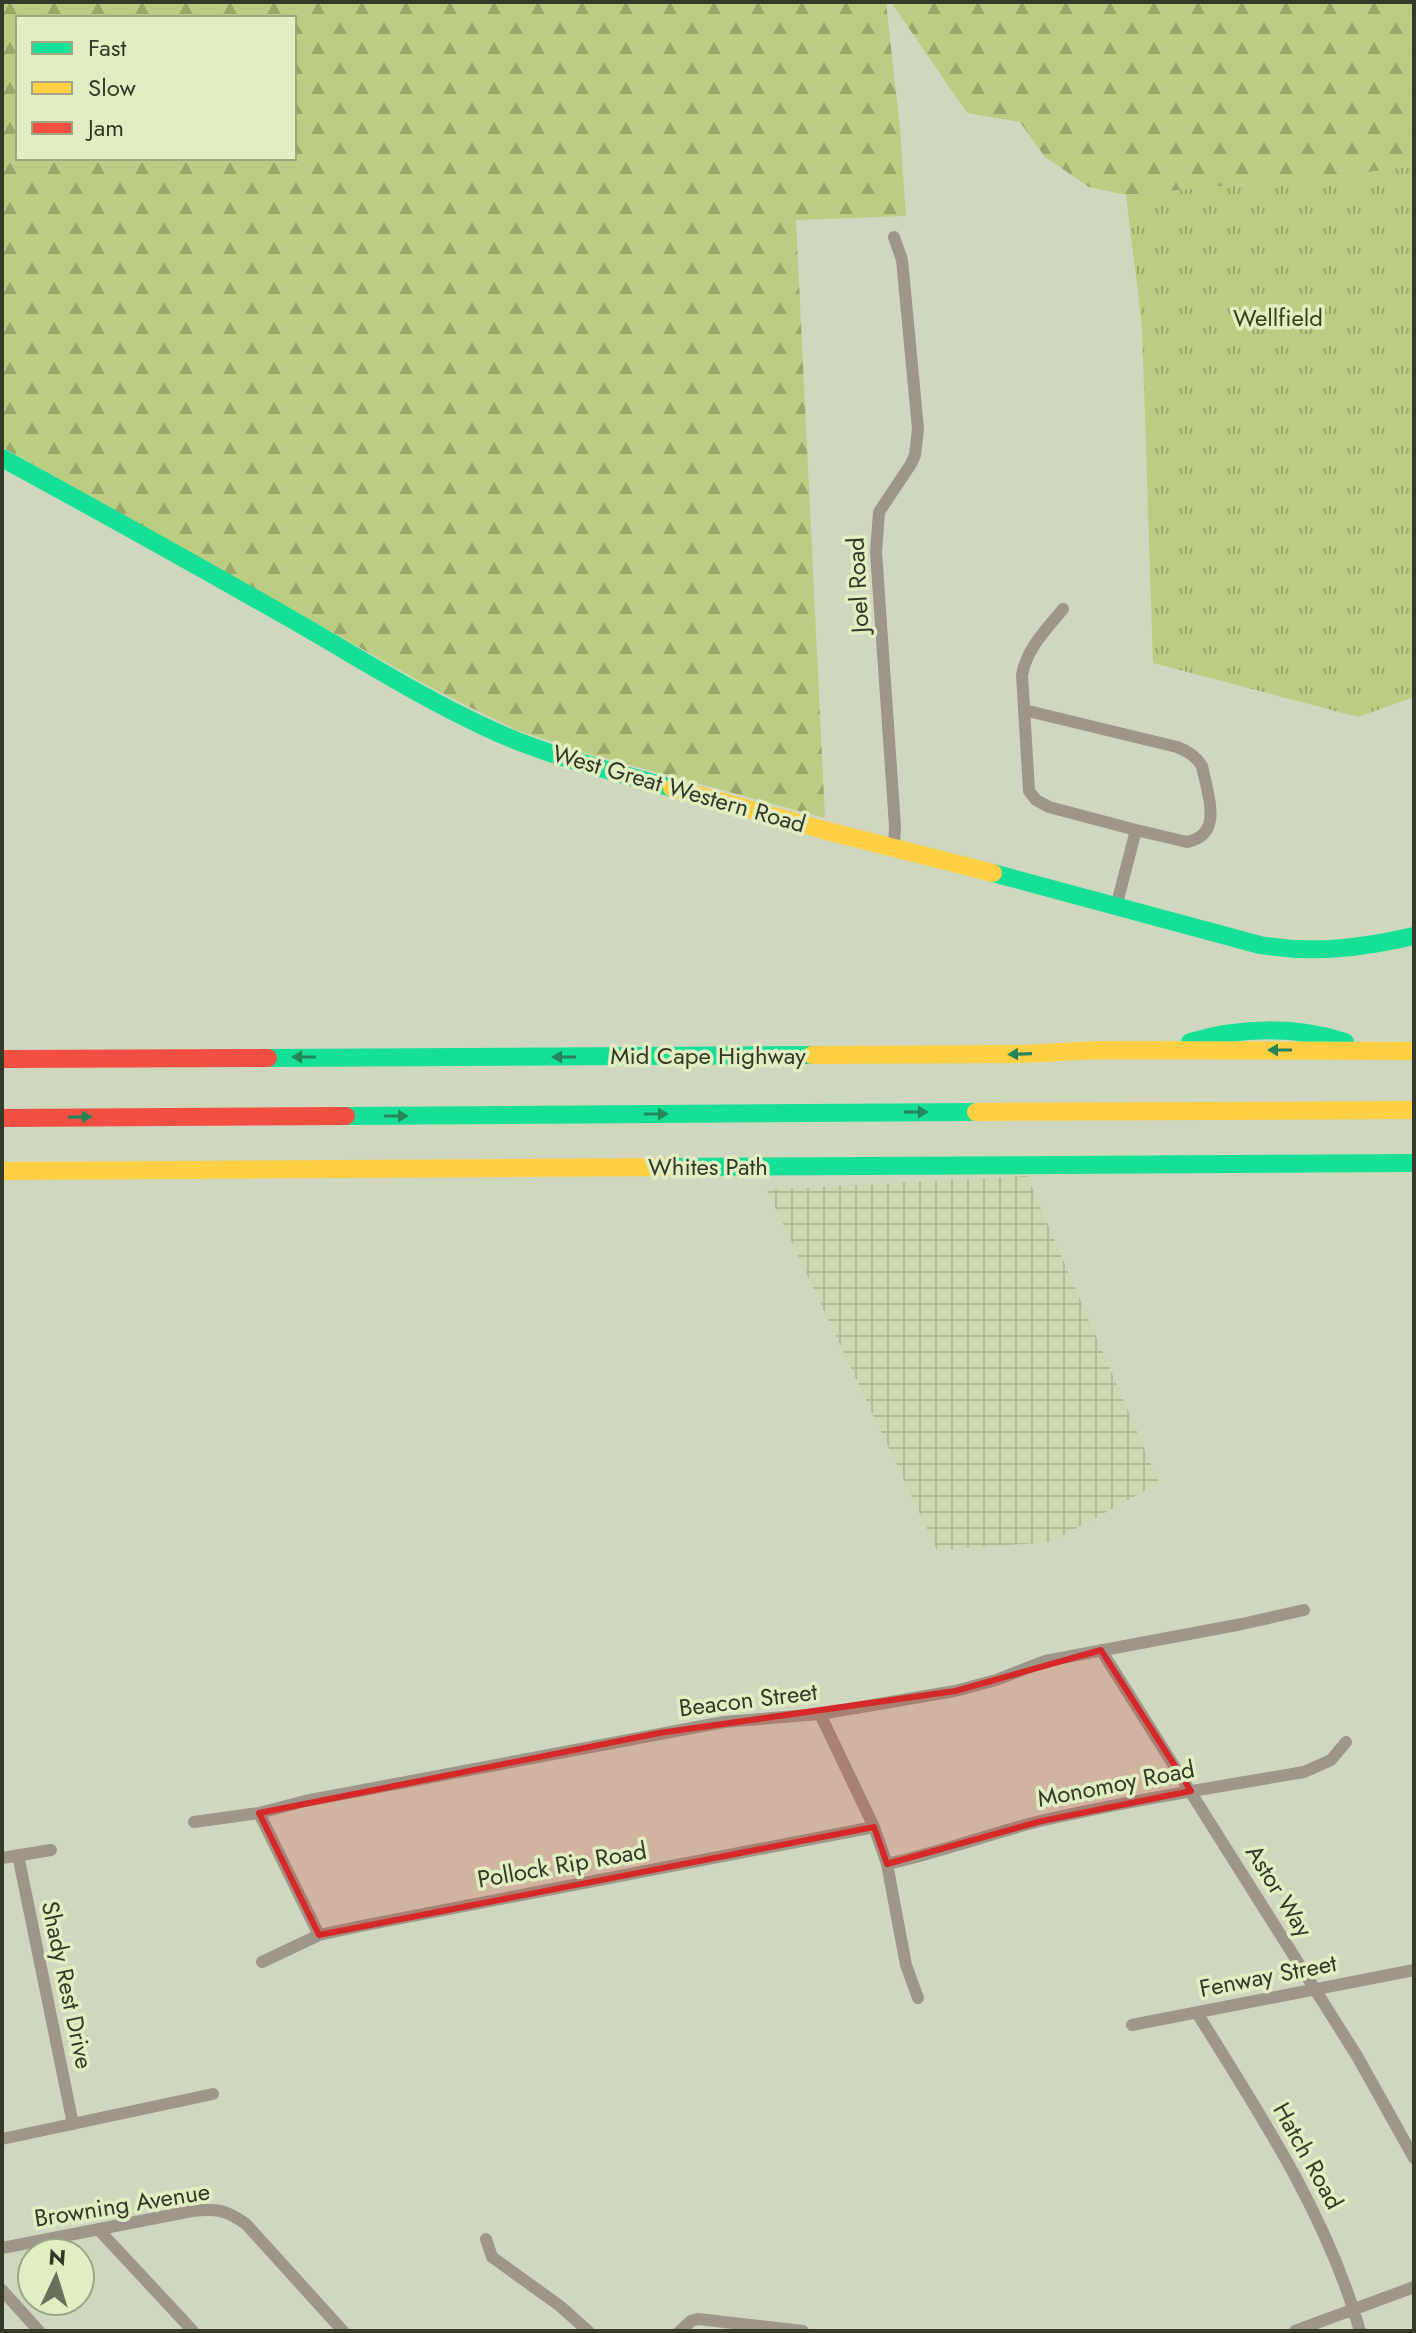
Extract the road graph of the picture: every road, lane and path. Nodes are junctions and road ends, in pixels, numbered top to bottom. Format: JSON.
{"nodes":[{"id":1,"x":894,"y":237,"type":"dead end"},
{"id":2,"x":2,"y":458,"type":"edge"},
{"id":3,"x":1063,"y":609,"type":"dead end"},
{"id":4,"x":1024,"y":710,"type":"junction"},
{"id":5,"x":1136,"y":830,"type":"junction"},
{"id":6,"x":894,"y":847,"type":"junction"},
{"id":7,"x":1116,"y":907,"type":"junction"},
{"id":8,"x":1414,"y":936,"type":"edge"},
{"id":9,"x":1414,"y":1051,"type":"edge"},
{"id":10,"x":2,"y":1059,"type":"edge"},
{"id":11,"x":1414,"y":1110,"type":"edge"},
{"id":12,"x":2,"y":1118,"type":"edge"},
{"id":13,"x":1414,"y":1163,"type":"edge"},
{"id":14,"x":2,"y":1171,"type":"edge"},
{"id":15,"x":1304,"y":1610,"type":"dead end"},
{"id":16,"x":1101,"y":1650,"type":"junction"},
{"id":17,"x":820,"y":1714,"type":"junction"},
{"id":18,"x":1346,"y":1742,"type":"dead end"},
{"id":19,"x":1191,"y":1791,"type":"junction"},
{"id":20,"x":259,"y":1813,"type":"junction"},
{"id":21,"x":194,"y":1822,"type":"dead end"},
{"id":22,"x":874,"y":1827,"type":"junction"},
{"id":23,"x":51,"y":1850,"type":"dead end"},
{"id":24,"x":18,"y":1855,"type":"junction"},
{"id":25,"x":2,"y":1858,"type":"edge"},
{"id":26,"x":887,"y":1864,"type":"junction"},
{"id":27,"x":319,"y":1935,"type":"junction"},
{"id":28,"x":262,"y":1962,"type":"dead end"},
{"id":29,"x":1414,"y":1970,"type":"edge"},
{"id":30,"x":1315,"y":1989,"type":"junction"},
{"id":31,"x":918,"y":1998,"type":"dead end"},
{"id":32,"x":1197,"y":2013,"type":"junction"},
{"id":33,"x":1132,"y":2025,"type":"dead end"},
{"id":34,"x":213,"y":2094,"type":"dead end"},
{"id":35,"x":73,"y":2124,"type":"junction"},
{"id":36,"x":2,"y":2139,"type":"edge"},
{"id":37,"x":1414,"y":2158,"type":"edge"},
{"id":38,"x":98,"y":2229,"type":"junction"},
{"id":39,"x":486,"y":2239,"type":"dead end"},
{"id":40,"x":2,"y":2248,"type":"edge"},
{"id":41,"x":1414,"y":2287,"type":"edge"},
{"id":42,"x":2,"y":2290,"type":"edge"},
{"id":43,"x":1354,"y":2309,"type":"junction"},
{"id":44,"x":39,"y":2331,"type":"edge"},
{"id":45,"x":193,"y":2331,"type":"edge"},
{"id":46,"x":343,"y":2331,"type":"edge"},
{"id":47,"x":588,"y":2331,"type":"edge"},
{"id":48,"x":680,"y":2331,"type":"edge"},
{"id":49,"x":803,"y":2331,"type":"edge"},
{"id":50,"x":1295,"y":2331,"type":"edge"},
{"id":51,"x":1360,"y":2331,"type":"edge"}],
"edges":[{"from":1,"to":6,"type":"street","name":"Joel Road"},
{"from":2,"to":6,"type":"main road","name":"West Great Western Road"},
{"from":3,"to":4,"type":"street"},
{"from":4,"to":5,"type":"street"},
{"from":4,"to":5,"type":"street"},
{"from":5,"to":7,"type":"street"},
{"from":6,"to":7,"type":"main road","name":"West Great Western Road"},
{"from":7,"to":8,"type":"main road","name":"West Great Western Road"},
{"from":9,"to":10,"type":"main road","name":"Mid Cape Highway","one_way":true},
{"from":12,"to":11,"type":"main road","one_way":true},
{"from":13,"to":14,"type":"main road","name":"Whites Path"},
{"from":15,"to":16,"type":"street","name":"Beacon Street"},
{"from":16,"to":17,"type":"street","name":"Beacon Street"},
{"from":16,"to":19,"type":"street","name":"Astor Way"},
{"from":17,"to":20,"type":"street","name":"Beacon Street"},
{"from":17,"to":22,"type":"street"},
{"from":18,"to":19,"type":"street","name":"Monomoy Road"},
{"from":19,"to":26,"type":"street","name":"Monomoy Road"},
{"from":19,"to":30,"type":"street","name":"Astor Way"},
{"from":20,"to":21,"type":"street","name":"Beacon Street"},
{"from":20,"to":27,"type":"street"},
{"from":22,"to":26,"type":"street"},
{"from":22,"to":27,"type":"street","name":"Pollock Rip Road"},
{"from":23,"to":24,"type":"street"},
{"from":24,"to":25,"type":"street"},
{"from":24,"to":35,"type":"street","name":"Shady Rest Drive"},
{"from":26,"to":31,"type":"street"},
{"from":27,"to":28,"type":"street","name":"Pollock Rip Road"},
{"from":29,"to":30,"type":"street","name":"Fenway Street"},
{"from":30,"to":32,"type":"street","name":"Fenway Street"},
{"from":30,"to":37,"type":"street","name":"Astor Way"},
{"from":32,"to":33,"type":"street","name":"Fenway Street"},
{"from":32,"to":43,"type":"street","name":"Hatch Road"},
{"from":34,"to":35,"type":"street"},
{"from":35,"to":36,"type":"street"},
{"from":38,"to":40,"type":"street","name":"Browning Avenue"},
{"from":38,"to":45,"type":"street"},
{"from":38,"to":46,"type":"street","name":"Browning Avenue"},
{"from":39,"to":47,"type":"street"},
{"from":41,"to":43,"type":"street"},
{"from":42,"to":44,"type":"street"},
{"from":43,"to":50,"type":"street"},
{"from":43,"to":51,"type":"street","name":"Hatch Road"},
{"from":48,"to":49,"type":"street"}]}
